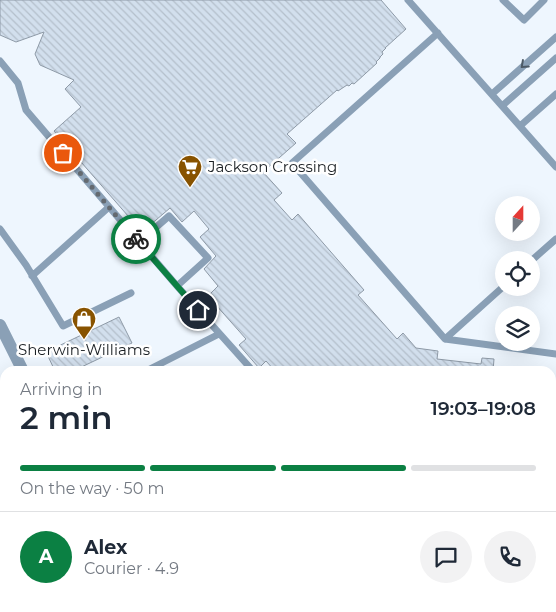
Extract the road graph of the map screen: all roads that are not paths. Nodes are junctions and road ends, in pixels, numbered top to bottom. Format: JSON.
{"nodes":[{"id":1,"x":408,"y":0,"type":"edge"},
{"id":2,"x":503,"y":0,"type":"edge"},
{"id":3,"x":544,"y":0,"type":"edge"},
{"id":4,"x":438,"y":34,"type":"junction"},
{"id":5,"x":556,"y":37,"type":"edge"},
{"id":6,"x":556,"y":58,"type":"edge"},
{"id":7,"x":0,"y":61,"type":"edge"},
{"id":8,"x":492,"y":94,"type":"junction"},
{"id":9,"x":556,"y":94,"type":"edge"},
{"id":10,"x":502,"y":106,"type":"junction"},
{"id":11,"x":520,"y":126,"type":"junction"},
{"id":12,"x":556,"y":167,"type":"edge"},
{"id":13,"x":109,"y":207,"type":"junction"},
{"id":14,"x":0,"y":229,"type":"edge"},
{"id":15,"x":556,"y":239,"type":"edge"},
{"id":16,"x":139,"y":242,"type":"junction"},
{"id":17,"x":540,"y":253,"type":"edge"},
{"id":18,"x":32,"y":276,"type":"junction"},
{"id":19,"x":177,"y":286,"type":"junction"},
{"id":20,"x":131,"y":293,"type":"dead end"},
{"id":21,"x":495,"y":294,"type":"edge"},
{"id":22,"x":0,"y":325,"type":"edge"},
{"id":23,"x":219,"y":334,"type":"junction"},
{"id":24,"x":445,"y":339,"type":"junction"},
{"id":25,"x":556,"y":354,"type":"edge"},
{"id":26,"x":20,"y":366,"type":"edge"},
{"id":27,"x":156,"y":366,"type":"edge"},
{"id":28,"x":248,"y":366,"type":"edge"}],
"edges":[{"from":1,"to":4,"type":"lane"},
{"from":2,"to":3,"type":"lane"},
{"from":4,"to":8,"type":"lane"},
{"from":4,"to":24,"type":"lane"},
{"from":5,"to":8,"type":"lane","one_way":true},
{"from":6,"to":10,"type":"lane"},
{"from":7,"to":13,"type":"lane"},
{"from":8,"to":10,"type":"lane"},
{"from":9,"to":11,"type":"lane"},
{"from":10,"to":11,"type":"lane"},
{"from":11,"to":12,"type":"lane"},
{"from":13,"to":16,"type":"lane"},
{"from":13,"to":18,"type":"lane"},
{"from":14,"to":18,"type":"lane"},
{"from":15,"to":17,"type":"lane"},
{"from":16,"to":19,"type":"lane"},
{"from":16,"to":19,"type":"lane"},
{"from":18,"to":20,"type":"lane"},
{"from":19,"to":23,"type":"lane"},
{"from":21,"to":24,"type":"lane"},
{"from":22,"to":26,"type":"street"},
{"from":23,"to":27,"type":"lane"},
{"from":23,"to":28,"type":"lane"},
{"from":24,"to":25,"type":"lane"}]}
